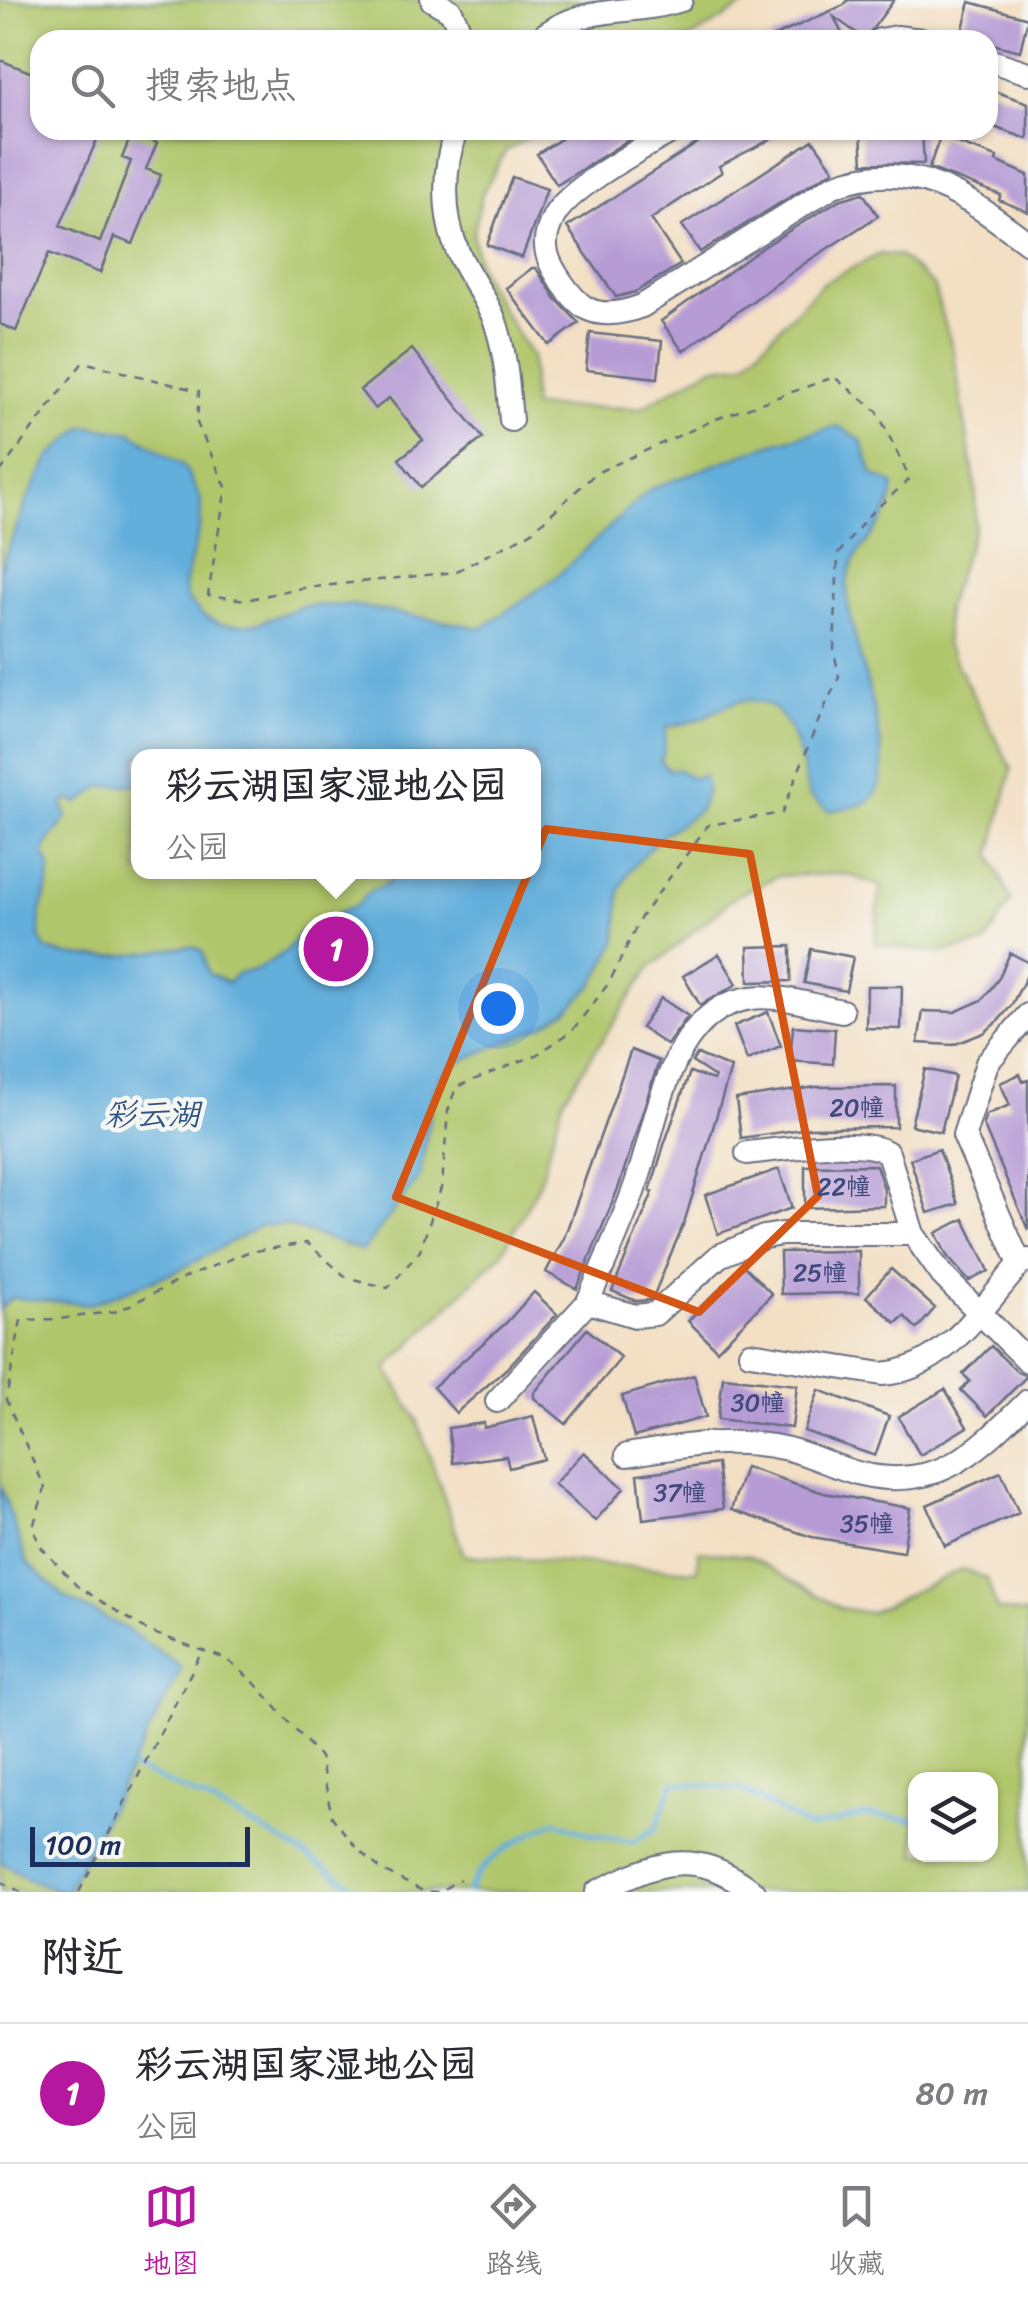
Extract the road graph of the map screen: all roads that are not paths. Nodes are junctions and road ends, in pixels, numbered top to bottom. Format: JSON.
{"nodes":[{"id":1,"x":432,"y":0,"type":"edge"},
{"id":2,"x":681,"y":0,"type":"edge"},
{"id":3,"x":460,"y":30,"type":"edge"},
{"id":4,"x":553,"y":30,"type":"edge"},
{"id":5,"x":998,"y":63,"type":"edge"},
{"id":6,"x":1028,"y":73,"type":"edge"},
{"id":7,"x":454,"y":140,"type":"edge"},
{"id":8,"x":657,"y":140,"type":"edge"},
{"id":9,"x":1028,"y":243,"type":"edge"},
{"id":10,"x":511,"y":420,"type":"dead end"},
{"id":11,"x":842,"y":1011,"type":"dead end"},
{"id":12,"x":1028,"y":1016,"type":"edge"},
{"id":13,"x":747,"y":1153,"type":"dead end"},
{"id":14,"x":914,"y":1234,"type":"junction"},
{"id":15,"x":1024,"y":1262,"type":"edge"},
{"id":16,"x":588,"y":1302,"type":"junction"},
{"id":17,"x":980,"y":1312,"type":"junction"},
{"id":18,"x":750,"y":1353,"type":"dead end"},
{"id":19,"x":1028,"y":1361,"type":"edge"},
{"id":20,"x":497,"y":1401,"type":"dead end"},
{"id":21,"x":1028,"y":1402,"type":"edge"},
{"id":22,"x":627,"y":1455,"type":"dead end"},
{"id":23,"x":596,"y":1892,"type":"edge"},
{"id":24,"x":754,"y":1892,"type":"edge"}],
"edges":[{"from":1,"to":3,"type":"lane"},
{"from":2,"to":4,"type":"lane"},
{"from":5,"to":6,"type":"lane"},
{"from":7,"to":10,"type":"lane"},
{"from":8,"to":9,"type":"lane"},
{"from":11,"to":16,"type":"lane"},
{"from":12,"to":15,"type":"lane"},
{"from":13,"to":14,"type":"lane"},
{"from":14,"to":16,"type":"lane"},
{"from":14,"to":17,"type":"lane"},
{"from":15,"to":17,"type":"lane"},
{"from":16,"to":20,"type":"lane"},
{"from":17,"to":18,"type":"lane"},
{"from":17,"to":19,"type":"lane"},
{"from":21,"to":22,"type":"lane"},
{"from":23,"to":24,"type":"lane"}]}
